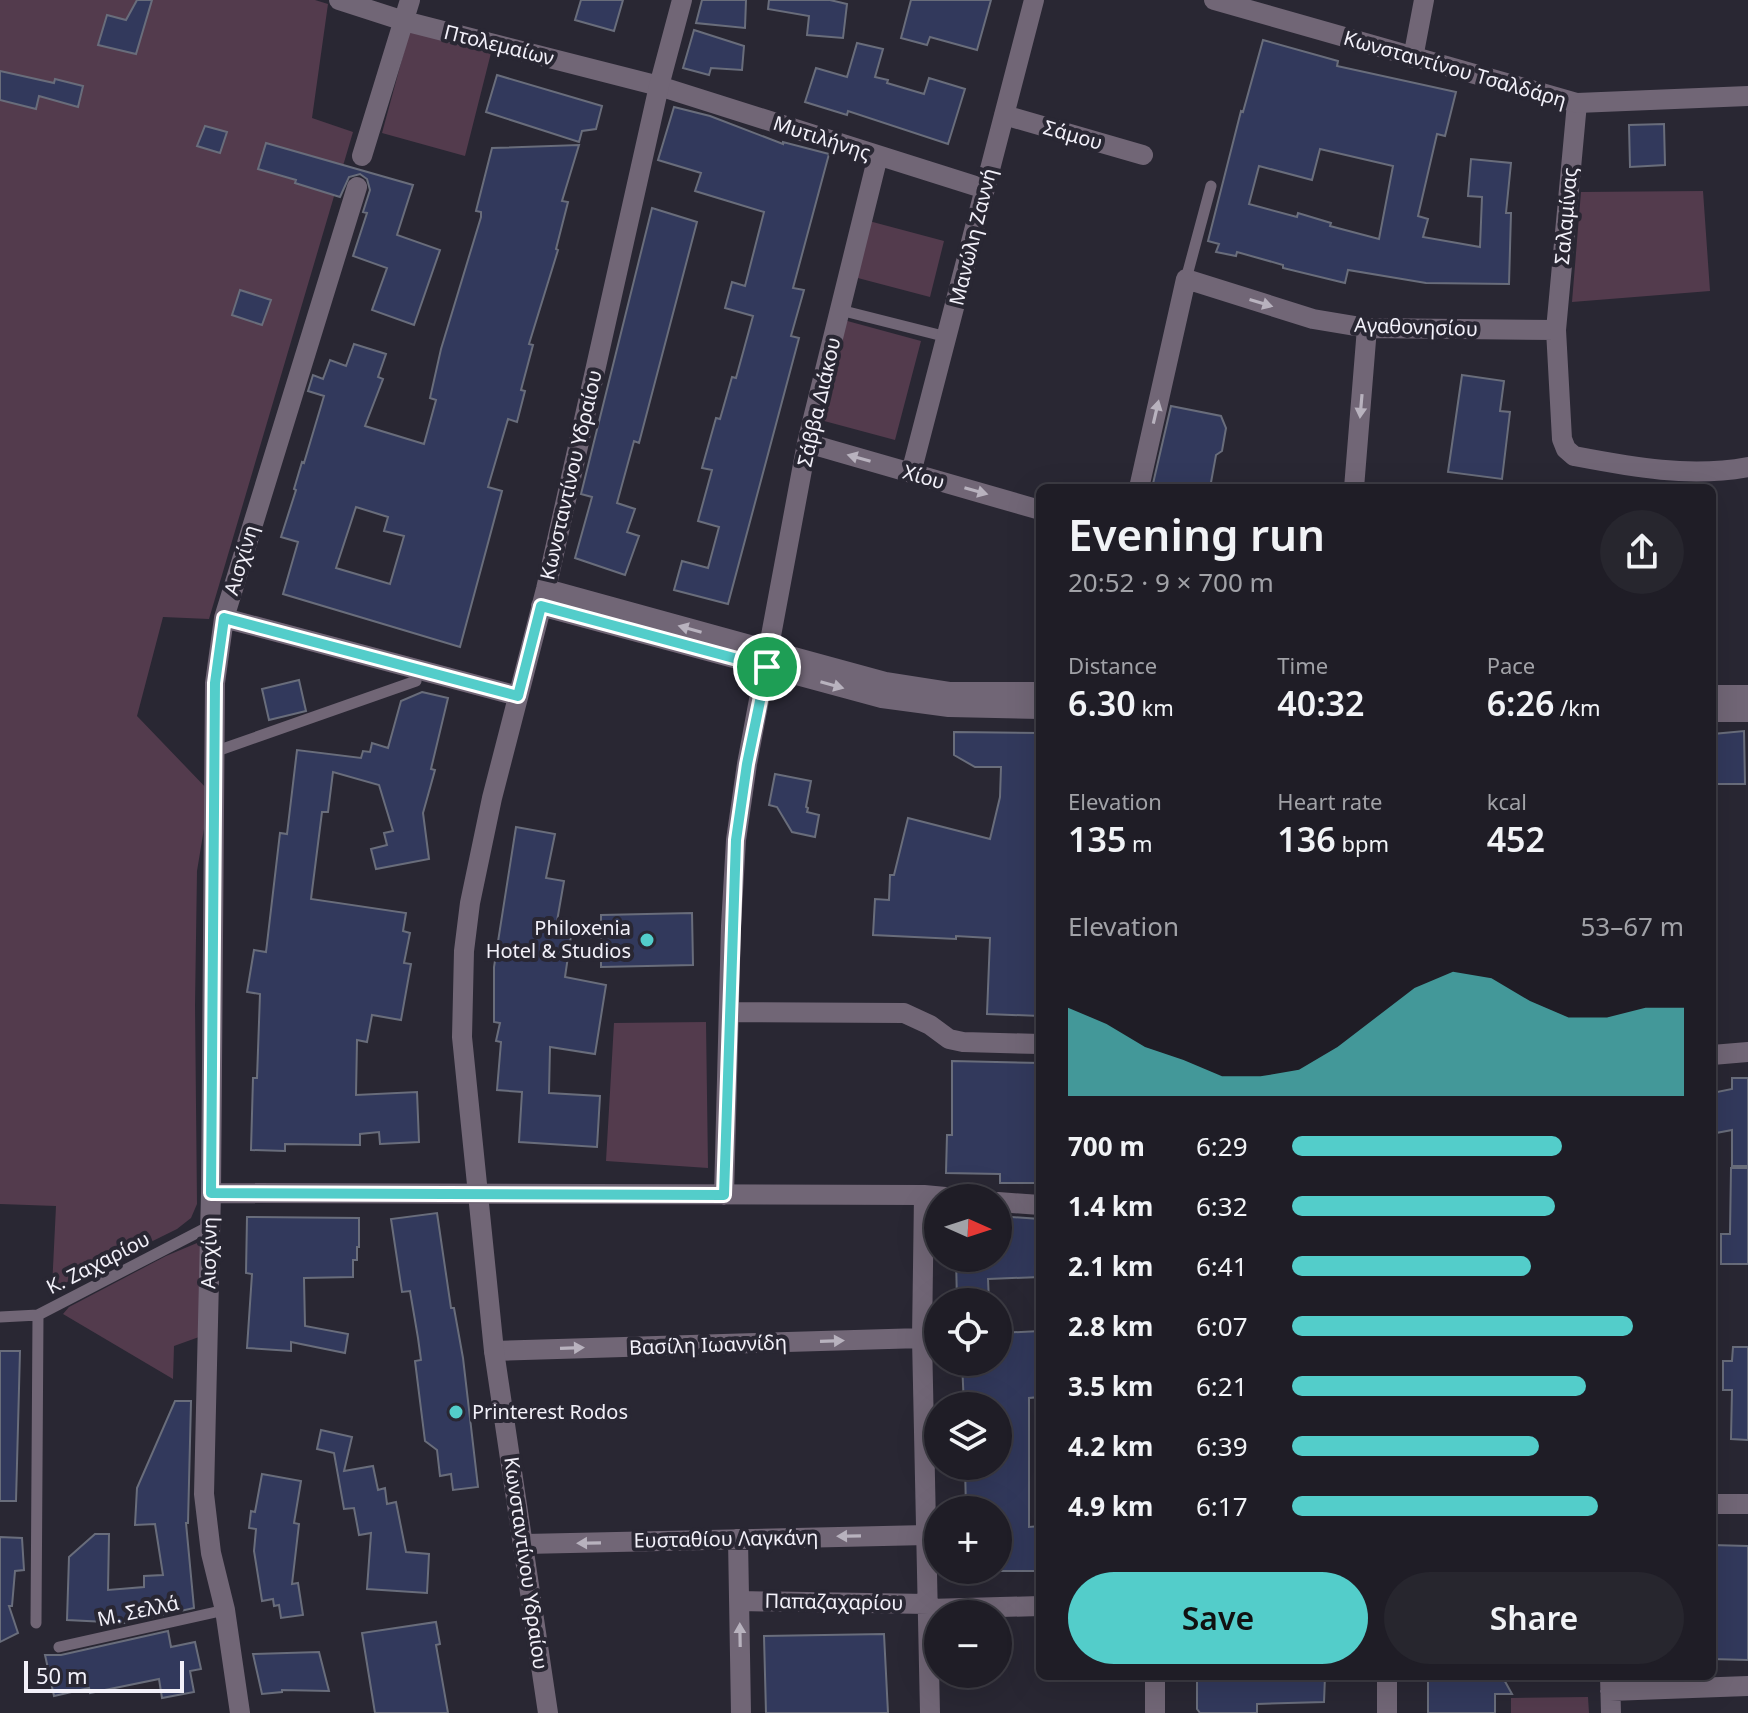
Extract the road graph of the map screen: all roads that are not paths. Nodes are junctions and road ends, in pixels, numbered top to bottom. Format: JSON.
{"nodes":[{"id":1,"x":339,"y":0,"type":"edge"},
{"id":2,"x":410,"y":0,"type":"edge"},
{"id":3,"x":682,"y":0,"type":"edge"},
{"id":4,"x":1034,"y":0,"type":"edge"},
{"id":5,"x":1214,"y":0,"type":"edge"},
{"id":6,"x":1424,"y":0,"type":"edge"},
{"id":7,"x":404,"y":21,"type":"junction"},
{"id":8,"x":1413,"y":58,"type":"junction"},
{"id":9,"x":659,"y":86,"type":"junction"},
{"id":10,"x":1748,"y":100,"type":"edge"},
{"id":11,"x":1577,"y":103,"type":"junction"},
{"id":12,"x":1004,"y":115,"type":"junction"},
{"id":13,"x":1143,"y":155,"type":"dead end"},
{"id":14,"x":362,"y":156,"type":"dead end"},
{"id":15,"x":878,"y":156,"type":"junction"},
{"id":16,"x":1211,"y":186,"type":"dead end"},
{"id":17,"x":357,"y":187,"type":"dead end"},
{"id":18,"x":985,"y":189,"type":"junction"},
{"id":19,"x":1186,"y":279,"type":"junction"},
{"id":20,"x":840,"y":310,"type":"junction"},
{"id":21,"x":1367,"y":328,"type":"junction"},
{"id":22,"x":1556,"y":330,"type":"junction"},
{"id":23,"x":947,"y":337,"type":"junction"},
{"id":24,"x":807,"y":443,"type":"junction"},
{"id":25,"x":1748,"y":467,"type":"edge"},
{"id":26,"x":911,"y":473,"type":"junction"},
{"id":27,"x":1140,"y":484,"type":"edge"},
{"id":28,"x":1354,"y":484,"type":"edge"},
{"id":29,"x":1036,"y":509,"type":"edge"},
{"id":30,"x":543,"y":597,"type":"junction"},
{"id":31,"x":224,"y":618,"type":"junction"},
{"id":32,"x":768,"y":659,"type":"junction"},
{"id":33,"x":416,"y":681,"type":"dead end"},
{"id":34,"x":1036,"y":692,"type":"edge"},
{"id":35,"x":1716,"y":695,"type":"edge"},
{"id":36,"x":1748,"y":695,"type":"edge"},
{"id":37,"x":518,"y":696,"type":"junction"},
{"id":38,"x":1036,"y":709,"type":"edge"},
{"id":39,"x":1716,"y":712,"type":"edge"},
{"id":40,"x":1748,"y":712,"type":"edge"},
{"id":41,"x":214,"y":752,"type":"junction"},
{"id":42,"x":730,"y":1012,"type":"junction"},
{"id":43,"x":1036,"y":1044,"type":"edge"},
{"id":44,"x":1748,"y":1052,"type":"edge"},
{"id":45,"x":1716,"y":1055,"type":"edge"},
{"id":46,"x":211,"y":1193,"type":"junction"},
{"id":47,"x":479,"y":1193,"type":"junction"},
{"id":48,"x":724,"y":1195,"type":"junction"},
{"id":49,"x":924,"y":1195,"type":"joint"},
{"id":50,"x":1012,"y":1203,"type":"edge"},
{"id":51,"x":1036,"y":1205,"type":"edge"},
{"id":52,"x":208,"y":1227,"type":"junction"},
{"id":53,"x":38,"y":1315,"type":"junction"},
{"id":54,"x":0,"y":1317,"type":"edge"},
{"id":55,"x":922,"y":1338,"type":"junction"},
{"id":56,"x":494,"y":1351,"type":"junction"},
{"id":57,"x":926,"y":1496,"type":"edge"},
{"id":58,"x":1716,"y":1504,"type":"edge"},
{"id":59,"x":1748,"y":1504,"type":"edge"},
{"id":60,"x":924,"y":1535,"type":"edge"},
{"id":61,"x":738,"y":1539,"type":"junction"},
{"id":62,"x":525,"y":1544,"type":"junction"},
{"id":63,"x":739,"y":1601,"type":"junction"},
{"id":64,"x":924,"y":1606,"type":"edge"},
{"id":65,"x":1012,"y":1606,"type":"edge"},
{"id":66,"x":1036,"y":1606,"type":"edge"},
{"id":67,"x":225,"y":1610,"type":"junction"},
{"id":68,"x":36,"y":1623,"type":"dead end"},
{"id":69,"x":59,"y":1647,"type":"dead end"},
{"id":70,"x":1155,"y":1680,"type":"edge"},
{"id":71,"x":1387,"y":1680,"type":"edge"},
{"id":72,"x":1610,"y":1684,"type":"edge"},
{"id":73,"x":1748,"y":1686,"type":"edge"},
{"id":74,"x":930,"y":1688,"type":"edge"},
{"id":75,"x":240,"y":1713,"type":"edge"},
{"id":76,"x":548,"y":1713,"type":"edge"},
{"id":77,"x":741,"y":1713,"type":"edge"},
{"id":78,"x":930,"y":1713,"type":"edge"},
{"id":79,"x":1155,"y":1713,"type":"edge"},
{"id":80,"x":1387,"y":1713,"type":"edge"},
{"id":81,"x":1611,"y":1713,"type":"edge"}],
"edges":[{"from":1,"to":7,"type":"street","name":"Πτολεμαίων"},
{"from":2,"to":7,"type":"street"},
{"from":3,"to":9,"type":"street","name":"Κωνσταντίνου Υδραίου"},
{"from":4,"to":12,"type":"street","name":"Μανώλη Ζαννή"},
{"from":5,"to":8,"type":"street","name":"Κωνσταντίνου Τσαλδάρη"},
{"from":6,"to":8,"type":"street"},
{"from":7,"to":9,"type":"street","name":"Πτολεμαίων"},
{"from":7,"to":14,"type":"street"},
{"from":8,"to":11,"type":"street","name":"Κωνσταντίνου Τσαλδάρη"},
{"from":9,"to":15,"type":"street","name":"Μυτιλήνης"},
{"from":9,"to":30,"type":"street","name":"Κωνσταντίνου Υδραίου"},
{"from":10,"to":11,"type":"street","name":"Κωνσταντίνου Τσαλδάρη"},
{"from":11,"to":22,"type":"street","name":"Σαλαμίνας"},
{"from":12,"to":13,"type":"street","name":"Σάμου"},
{"from":12,"to":18,"type":"street","name":"Μανώλη Ζαννή"},
{"from":15,"to":18,"type":"street","name":"Μυτιλήνης"},
{"from":15,"to":20,"type":"street","name":"Σάββα Διάκου"},
{"from":16,"to":19,"type":"lane"},
{"from":17,"to":31,"type":"street","name":"Αισχίνη"},
{"from":18,"to":23,"type":"street","name":"Μανώλη Ζαννή"},
{"from":19,"to":21,"type":"street","name":"Αγαθονησίου","one_way":true},
{"from":27,"to":19,"type":"street","one_way":true},
{"from":20,"to":23,"type":"lane"},
{"from":20,"to":24,"type":"street","name":"Σάββα Διάκου"},
{"from":21,"to":22,"type":"street","name":"Αγαθονησίου"},
{"from":21,"to":28,"type":"street","one_way":true},
{"from":22,"to":25,"type":"street","name":"Σαλαμίνας"},
{"from":23,"to":26,"type":"street","name":"Μανώλη Ζαννή"},
{"from":26,"to":24,"type":"street","name":"Χίου","one_way":true},
{"from":24,"to":32,"type":"street","name":"Σάββα Διάκου"},
{"from":26,"to":29,"type":"street","name":"Χίου","one_way":true},
{"from":30,"to":32,"type":"street"},
{"from":30,"to":37,"type":"street","name":"Κωνσταντίνου Υδραίου"},
{"from":31,"to":37,"type":"street"},
{"from":31,"to":41,"type":"street","name":"Αισχίνη"},
{"from":32,"to":34,"type":"street"},
{"from":32,"to":38,"type":"street","one_way":true},
{"from":32,"to":42,"type":"street","name":"Σάββα Διάκου"},
{"from":33,"to":41,"type":"lane"},
{"from":35,"to":36,"type":"street"},
{"from":37,"to":47,"type":"street","name":"Κωνσταντίνου Υδραίου"},
{"from":39,"to":40,"type":"street"},
{"from":41,"to":46,"type":"street","name":"Αισχίνη"},
{"from":42,"to":43,"type":"street"},
{"from":42,"to":48,"type":"street","name":"Σάββα Διάκου"},
{"from":44,"to":45,"type":"street"},
{"from":46,"to":47,"type":"street"},
{"from":46,"to":52,"type":"street","name":"Αισχίνη"},
{"from":47,"to":48,"type":"street"},
{"from":47,"to":56,"type":"street","name":"Κωνσταντίνου Υδραίου"},
{"from":48,"to":49,"type":"street"},
{"from":49,"to":55,"type":"street"},
{"from":50,"to":51,"type":"street"},
{"from":52,"to":53,"type":"lane","name":"Κ. Ζαχαρίου"},
{"from":52,"to":67,"type":"street","name":"Αισχίνη"},
{"from":53,"to":54,"type":"lane","name":"Κ. Ζαχαρίου"},
{"from":53,"to":68,"type":"lane"},
{"from":56,"to":55,"type":"street","name":"Βασίλη Ιωαννίδη","one_way":true},
{"from":55,"to":57,"type":"street"},
{"from":56,"to":62,"type":"street","name":"Κωνσταντίνου Υδραίου"},
{"from":58,"to":59,"type":"street"},
{"from":60,"to":61,"type":"street","name":"Ευσταθίου Λαγκάνη","one_way":true},
{"from":61,"to":62,"type":"street","name":"Ευσταθίου Λαγκάνη","one_way":true},
{"from":61,"to":63,"type":"street"},
{"from":62,"to":76,"type":"street","name":"Κωνσταντίνου Υδραίου"},
{"from":63,"to":64,"type":"street","name":"Παπαζαχαρίου"},
{"from":77,"to":63,"type":"street","one_way":true},
{"from":65,"to":66,"type":"street","name":"Παπαζαχαρίου"},
{"from":67,"to":69,"type":"lane","name":"Μ. Σελλά"},
{"from":67,"to":75,"type":"street","name":"Αισχίνη"},
{"from":70,"to":79,"type":"street"},
{"from":71,"to":80,"type":"street"},
{"from":72,"to":73,"type":"street"},
{"from":72,"to":81,"type":"street"},
{"from":74,"to":78,"type":"street"}]}
